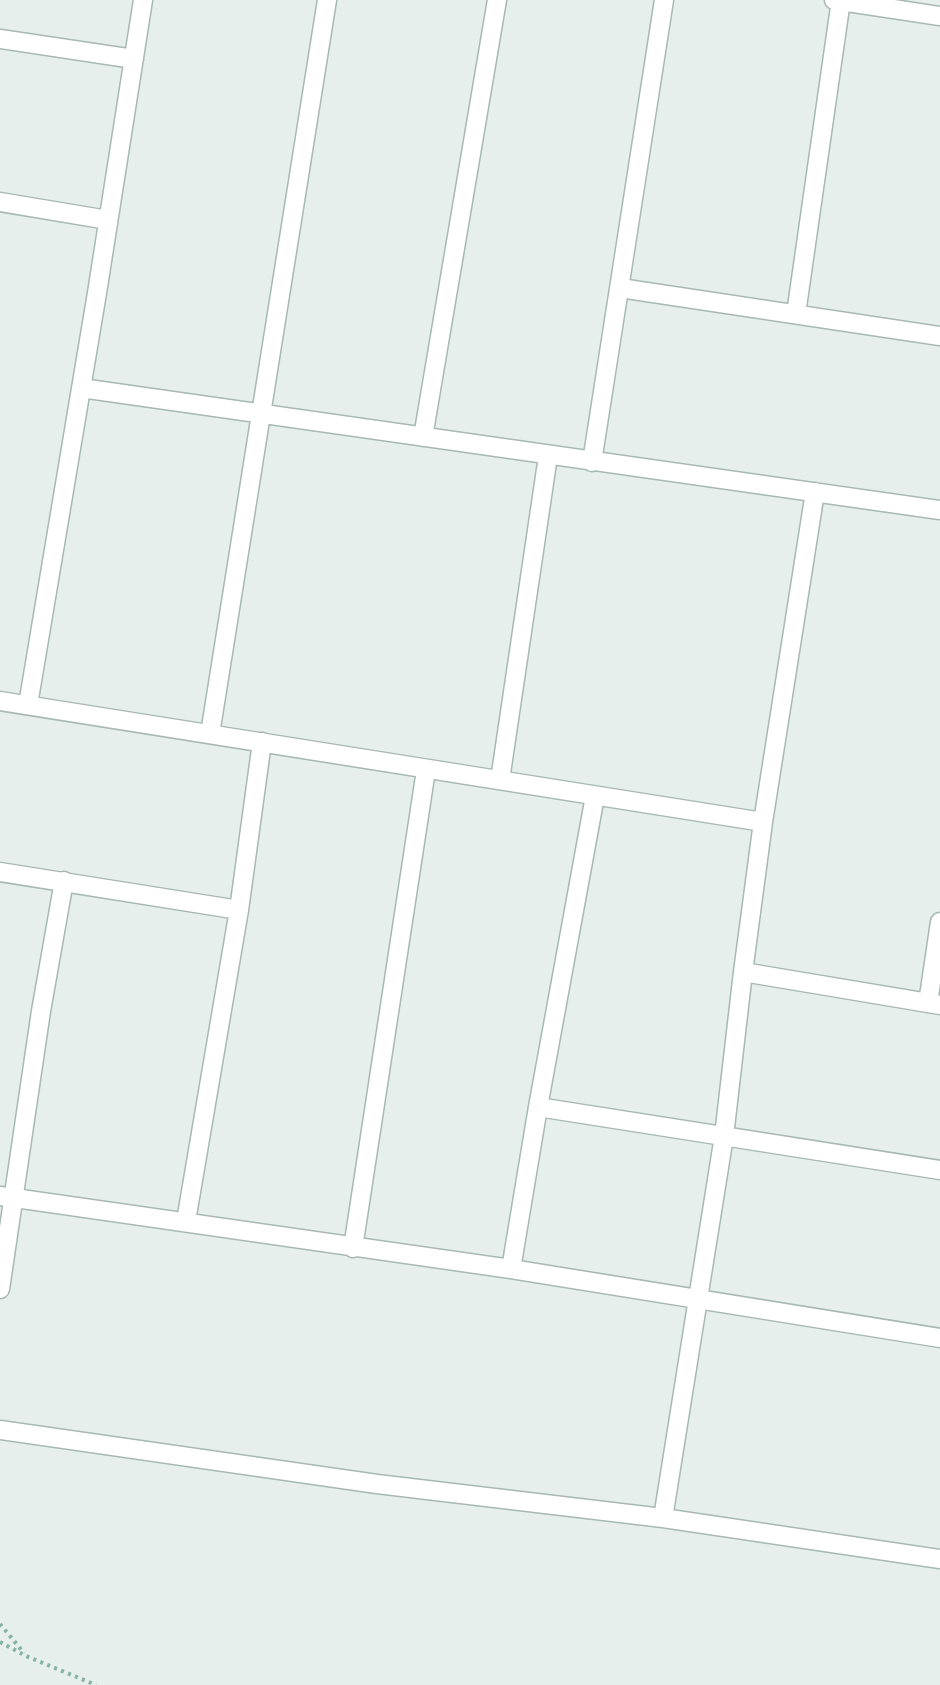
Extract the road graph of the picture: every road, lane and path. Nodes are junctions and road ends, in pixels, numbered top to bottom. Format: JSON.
{"nodes":[{"id":1,"x":143,"y":0,"type":"edge"},
{"id":2,"x":327,"y":0,"type":"edge"},
{"id":3,"x":496,"y":0,"type":"edge"},
{"id":4,"x":664,"y":0,"type":"edge"},
{"id":5,"x":838,"y":0,"type":"edge"},
{"id":6,"x":940,"y":16,"type":"edge"},
{"id":7,"x":0,"y":39,"type":"edge"},
{"id":8,"x":134,"y":59,"type":"junction"},
{"id":9,"x":0,"y":202,"type":"edge"},
{"id":10,"x":108,"y":220,"type":"junction"},
{"id":11,"x":620,"y":288,"type":"junction"},
{"id":12,"x":795,"y":314,"type":"junction"},
{"id":13,"x":940,"y":336,"type":"edge"},
{"id":14,"x":81,"y":388,"type":"junction"},
{"id":15,"x":260,"y":414,"type":"junction"},
{"id":16,"x":423,"y":437,"type":"junction"},
{"id":17,"x":548,"y":456,"type":"junction"},
{"id":18,"x":592,"y":462,"type":"junction"},
{"id":19,"x":815,"y":492,"type":"junction"},
{"id":20,"x":940,"y":510,"type":"edge"},
{"id":21,"x":0,"y":701,"type":"edge"},
{"id":22,"x":28,"y":705,"type":"junction"},
{"id":23,"x":210,"y":734,"type":"junction"},
{"id":24,"x":262,"y":742,"type":"junction"},
{"id":25,"x":426,"y":770,"type":"junction"},
{"id":26,"x":500,"y":780,"type":"junction"},
{"id":27,"x":595,"y":796,"type":"junction"},
{"id":28,"x":764,"y":822,"type":"junction"},
{"id":29,"x":0,"y":872,"type":"edge"},
{"id":30,"x":64,"y":881,"type":"junction"},
{"id":31,"x":239,"y":910,"type":"junction"},
{"id":32,"x":940,"y":922,"type":"edge"},
{"id":33,"x":743,"y":972,"type":"junction"},
{"id":34,"x":934,"y":1004,"type":"edge"},
{"id":35,"x":538,"y":1107,"type":"junction"},
{"id":36,"x":724,"y":1136,"type":"junction"},
{"id":37,"x":940,"y":1170,"type":"edge"},
{"id":38,"x":7,"y":1197,"type":"edge"},
{"id":39,"x":186,"y":1221,"type":"junction"},
{"id":40,"x":353,"y":1248,"type":"junction"},
{"id":41,"x":512,"y":1269,"type":"junction"},
{"id":42,"x":0,"y":1288,"type":"edge"},
{"id":43,"x":699,"y":1299,"type":"junction"},
{"id":44,"x":940,"y":1338,"type":"edge"},
{"id":45,"x":0,"y":1430,"type":"edge"},
{"id":46,"x":663,"y":1518,"type":"junction"},
{"id":47,"x":940,"y":1559,"type":"edge"},
{"id":48,"x":0,"y":1624,"type":"edge"},
{"id":49,"x":0,"y":1642,"type":"edge"},
{"id":50,"x":26,"y":1656,"type":"junction"},
{"id":51,"x":96,"y":1685,"type":"edge"}],
"edges":[{"from":1,"to":8,"type":"street"},
{"from":2,"to":15,"type":"street"},
{"from":3,"to":16,"type":"street"},
{"from":4,"to":11,"type":"street"},
{"from":5,"to":6,"type":"street"},
{"from":5,"to":12,"type":"street"},
{"from":7,"to":8,"type":"street"},
{"from":8,"to":10,"type":"street"},
{"from":9,"to":10,"type":"street"},
{"from":10,"to":14,"type":"street"},
{"from":11,"to":12,"type":"street"},
{"from":11,"to":18,"type":"street"},
{"from":12,"to":13,"type":"street"},
{"from":14,"to":15,"type":"street"},
{"from":14,"to":22,"type":"street"},
{"from":15,"to":16,"type":"street"},
{"from":15,"to":23,"type":"street"},
{"from":16,"to":17,"type":"street"},
{"from":17,"to":18,"type":"street"},
{"from":17,"to":26,"type":"street"},
{"from":18,"to":19,"type":"street"},
{"from":19,"to":20,"type":"street"},
{"from":19,"to":28,"type":"street"},
{"from":21,"to":22,"type":"street"},
{"from":22,"to":23,"type":"street"},
{"from":23,"to":24,"type":"street"},
{"from":24,"to":25,"type":"street"},
{"from":24,"to":31,"type":"street"},
{"from":25,"to":26,"type":"street"},
{"from":25,"to":40,"type":"street"},
{"from":26,"to":27,"type":"street"},
{"from":27,"to":28,"type":"street"},
{"from":27,"to":35,"type":"street"},
{"from":28,"to":33,"type":"street"},
{"from":29,"to":30,"type":"street"},
{"from":30,"to":31,"type":"street"},
{"from":30,"to":38,"type":"street"},
{"from":31,"to":39,"type":"street"},
{"from":32,"to":34,"type":"street"},
{"from":33,"to":34,"type":"street"},
{"from":33,"to":36,"type":"street"},
{"from":35,"to":36,"type":"street"},
{"from":35,"to":41,"type":"street"},
{"from":36,"to":37,"type":"street"},
{"from":36,"to":43,"type":"street"},
{"from":38,"to":39,"type":"street"},
{"from":38,"to":42,"type":"street"},
{"from":39,"to":40,"type":"street"},
{"from":40,"to":41,"type":"street"},
{"from":41,"to":43,"type":"street"},
{"from":43,"to":44,"type":"street"},
{"from":43,"to":46,"type":"street"},
{"from":45,"to":46,"type":"street"},
{"from":46,"to":47,"type":"street"},
{"from":48,"to":50,"type":"path"},
{"from":49,"to":50,"type":"path"},
{"from":50,"to":51,"type":"path"}]}
